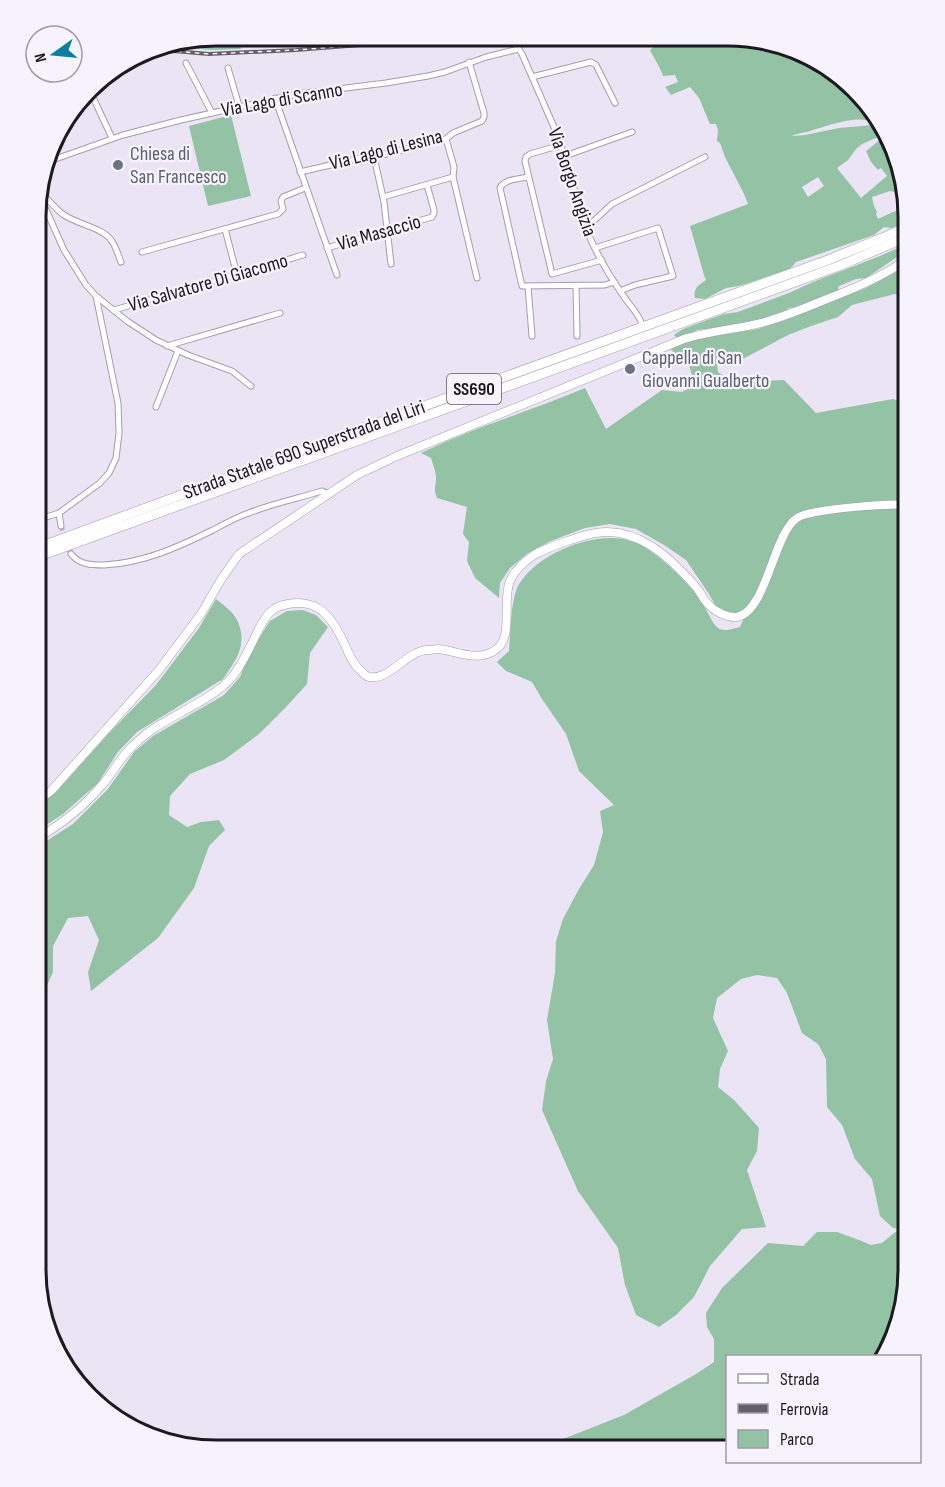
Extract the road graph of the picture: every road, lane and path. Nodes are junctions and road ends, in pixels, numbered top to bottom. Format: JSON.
{"nodes":[{"id":1,"x":519,"y":49,"type":"joint"},
{"id":2,"x":469,"y":62,"type":"junction"},
{"id":3,"x":186,"y":63,"type":"dead end"},
{"id":4,"x":228,"y":68,"type":"dead end"},
{"id":5,"x":532,"y":77,"type":"junction"},
{"id":6,"x":275,"y":98,"type":"junction"},
{"id":7,"x":94,"y":100,"type":"edge"},
{"id":8,"x":615,"y":102,"type":"dead end"},
{"id":9,"x":239,"y":106,"type":"junction"},
{"id":10,"x":212,"y":113,"type":"junction"},
{"id":11,"x":632,"y":132,"type":"dead end"},
{"id":12,"x":112,"y":138,"type":"junction"},
{"id":13,"x":446,"y":139,"type":"junction"},
{"id":14,"x":561,"y":145,"type":"junction"},
{"id":15,"x":565,"y":156,"type":"junction"},
{"id":16,"x":374,"y":157,"type":"junction"},
{"id":17,"x":57,"y":158,"type":"edge"},
{"id":18,"x":705,"y":158,"type":"dead end"},
{"id":19,"x":300,"y":172,"type":"junction"},
{"id":20,"x":453,"y":177,"type":"junction"},
{"id":21,"x":528,"y":177,"type":"junction"},
{"id":22,"x":427,"y":185,"type":"junction"},
{"id":23,"x":305,"y":188,"type":"junction"},
{"id":24,"x":383,"y":197,"type":"junction"},
{"id":25,"x":48,"y":200,"type":"edge"},
{"id":26,"x":47,"y":213,"type":"edge"},
{"id":27,"x":586,"y":228,"type":"junction"},
{"id":28,"x":225,"y":230,"type":"junction"},
{"id":29,"x":387,"y":230,"type":"junction"},
{"id":30,"x":898,"y":231,"type":"edge"},
{"id":31,"x":898,"y":241,"type":"edge"},
{"id":32,"x":327,"y":248,"type":"junction"},
{"id":33,"x":595,"y":248,"type":"junction"},
{"id":34,"x":142,"y":252,"type":"dead end"},
{"id":35,"x":303,"y":255,"type":"dead end"},
{"id":36,"x":602,"y":260,"type":"junction"},
{"id":37,"x":121,"y":262,"type":"dead end"},
{"id":38,"x":391,"y":264,"type":"dead end"},
{"id":39,"x":898,"y":265,"type":"edge"},
{"id":40,"x":237,"y":275,"type":"junction"},
{"id":41,"x":337,"y":275,"type":"dead end"},
{"id":42,"x":477,"y":278,"type":"dead end"},
{"id":43,"x":614,"y":282,"type":"junction"},
{"id":44,"x":528,"y":286,"type":"junction"},
{"id":45,"x":576,"y":286,"type":"junction"},
{"id":46,"x":620,"y":291,"type":"junction"},
{"id":47,"x":96,"y":296,"type":"junction"},
{"id":48,"x":114,"y":310,"type":"junction"},
{"id":49,"x":280,"y":313,"type":"dead end"},
{"id":50,"x":641,"y":322,"type":"dead end"},
{"id":51,"x":532,"y":336,"type":"dead end"},
{"id":52,"x":577,"y":336,"type":"dead end"},
{"id":53,"x":167,"y":346,"type":"junction"},
{"id":54,"x":178,"y":351,"type":"junction"},
{"id":55,"x":251,"y":386,"type":"dead end"},
{"id":56,"x":156,"y":407,"type":"dead end"},
{"id":57,"x":328,"y":494,"type":"junction"},
{"id":58,"x":898,"y":504,"type":"edge"},
{"id":59,"x":59,"y":513,"type":"junction"},
{"id":60,"x":47,"y":517,"type":"edge"},
{"id":61,"x":61,"y":526,"type":"tunnel mouth"},
{"id":62,"x":47,"y":544,"type":"edge"},
{"id":63,"x":47,"y":553,"type":"edge"},
{"id":64,"x":71,"y":554,"type":"dead end"},
{"id":65,"x":47,"y":794,"type":"edge"},
{"id":66,"x":47,"y":831,"type":"edge"}],
"edges":[{"from":1,"to":2,"type":"street","name":"Via Lago di Scanno"},
{"from":1,"to":5,"type":"street","name":"Via Borgo Angizia"},
{"from":2,"to":6,"type":"street","name":"Via Lago di Scanno"},
{"from":2,"to":13,"type":"street","name":"Via Lago di Lesina"},
{"from":3,"to":10,"type":"street"},
{"from":4,"to":9,"type":"street"},
{"from":5,"to":8,"type":"street"},
{"from":5,"to":14,"type":"street","name":"Via Borgo Angizia"},
{"from":6,"to":9,"type":"street","name":"Via Lago di Scanno"},
{"from":6,"to":19,"type":"street"},
{"from":7,"to":12,"type":"street"},
{"from":9,"to":10,"type":"street","name":"Via Lago di Scanno"},
{"from":10,"to":12,"type":"street","name":"Via Lago di Scanno"},
{"from":11,"to":15,"type":"street"},
{"from":12,"to":17,"type":"street","name":"Via Lago di Scanno"},
{"from":13,"to":16,"type":"street","name":"Via Lago di Lesina"},
{"from":13,"to":20,"type":"street"},
{"from":14,"to":15,"type":"street","name":"Via Borgo Angizia"},
{"from":14,"to":21,"type":"street"},
{"from":15,"to":27,"type":"street","name":"Via Borgo Angizia"},
{"from":16,"to":19,"type":"street","name":"Via Lago di Lesina"},
{"from":16,"to":24,"type":"street"},
{"from":18,"to":27,"type":"street"},
{"from":19,"to":23,"type":"street"},
{"from":20,"to":22,"type":"street"},
{"from":20,"to":42,"type":"street"},
{"from":21,"to":36,"type":"street"},
{"from":21,"to":44,"type":"street"},
{"from":22,"to":24,"type":"street"},
{"from":22,"to":29,"type":"street","name":"Via Masaccio"},
{"from":23,"to":28,"type":"street"},
{"from":23,"to":32,"type":"street"},
{"from":24,"to":29,"type":"street"},
{"from":25,"to":37,"type":"street"},
{"from":26,"to":47,"type":"street"},
{"from":27,"to":33,"type":"street","name":"Via Borgo Angizia"},
{"from":28,"to":34,"type":"street"},
{"from":28,"to":40,"type":"street"},
{"from":29,"to":32,"type":"street","name":"Via Masaccio"},
{"from":29,"to":38,"type":"street"},
{"from":30,"to":62,"type":"highway","name":"Strada Statale 690 Superstrada del Liri","number":"SS690"},
{"from":31,"to":63,"type":"highway","name":"Strada Statale 690 Superstrada del Liri","number":"SS690"},
{"from":32,"to":41,"type":"street"},
{"from":33,"to":36,"type":"street","name":"Via Borgo Angizia"},
{"from":33,"to":46,"type":"street"},
{"from":35,"to":40,"type":"street","name":"Via Salvatore Di Giacomo"},
{"from":36,"to":43,"type":"street","name":"Via Borgo Angizia"},
{"from":39,"to":57,"type":"main road"},
{"from":40,"to":48,"type":"street","name":"Via Salvatore Di Giacomo"},
{"from":43,"to":45,"type":"street"},
{"from":43,"to":46,"type":"street","name":"Via Borgo Angizia"},
{"from":44,"to":45,"type":"street"},
{"from":44,"to":51,"type":"street"},
{"from":45,"to":52,"type":"street"},
{"from":46,"to":50,"type":"street","name":"Via Borgo Angizia"},
{"from":47,"to":48,"type":"street"},
{"from":47,"to":59,"type":"street"},
{"from":48,"to":53,"type":"street"},
{"from":49,"to":53,"type":"street"},
{"from":53,"to":54,"type":"street"},
{"from":54,"to":55,"type":"street"},
{"from":54,"to":56,"type":"street"},
{"from":57,"to":64,"type":"street"},
{"from":57,"to":65,"type":"main road"},
{"from":58,"to":66,"type":"main road"},
{"from":59,"to":60,"type":"street"},
{"from":59,"to":61,"type":"street"}]}
